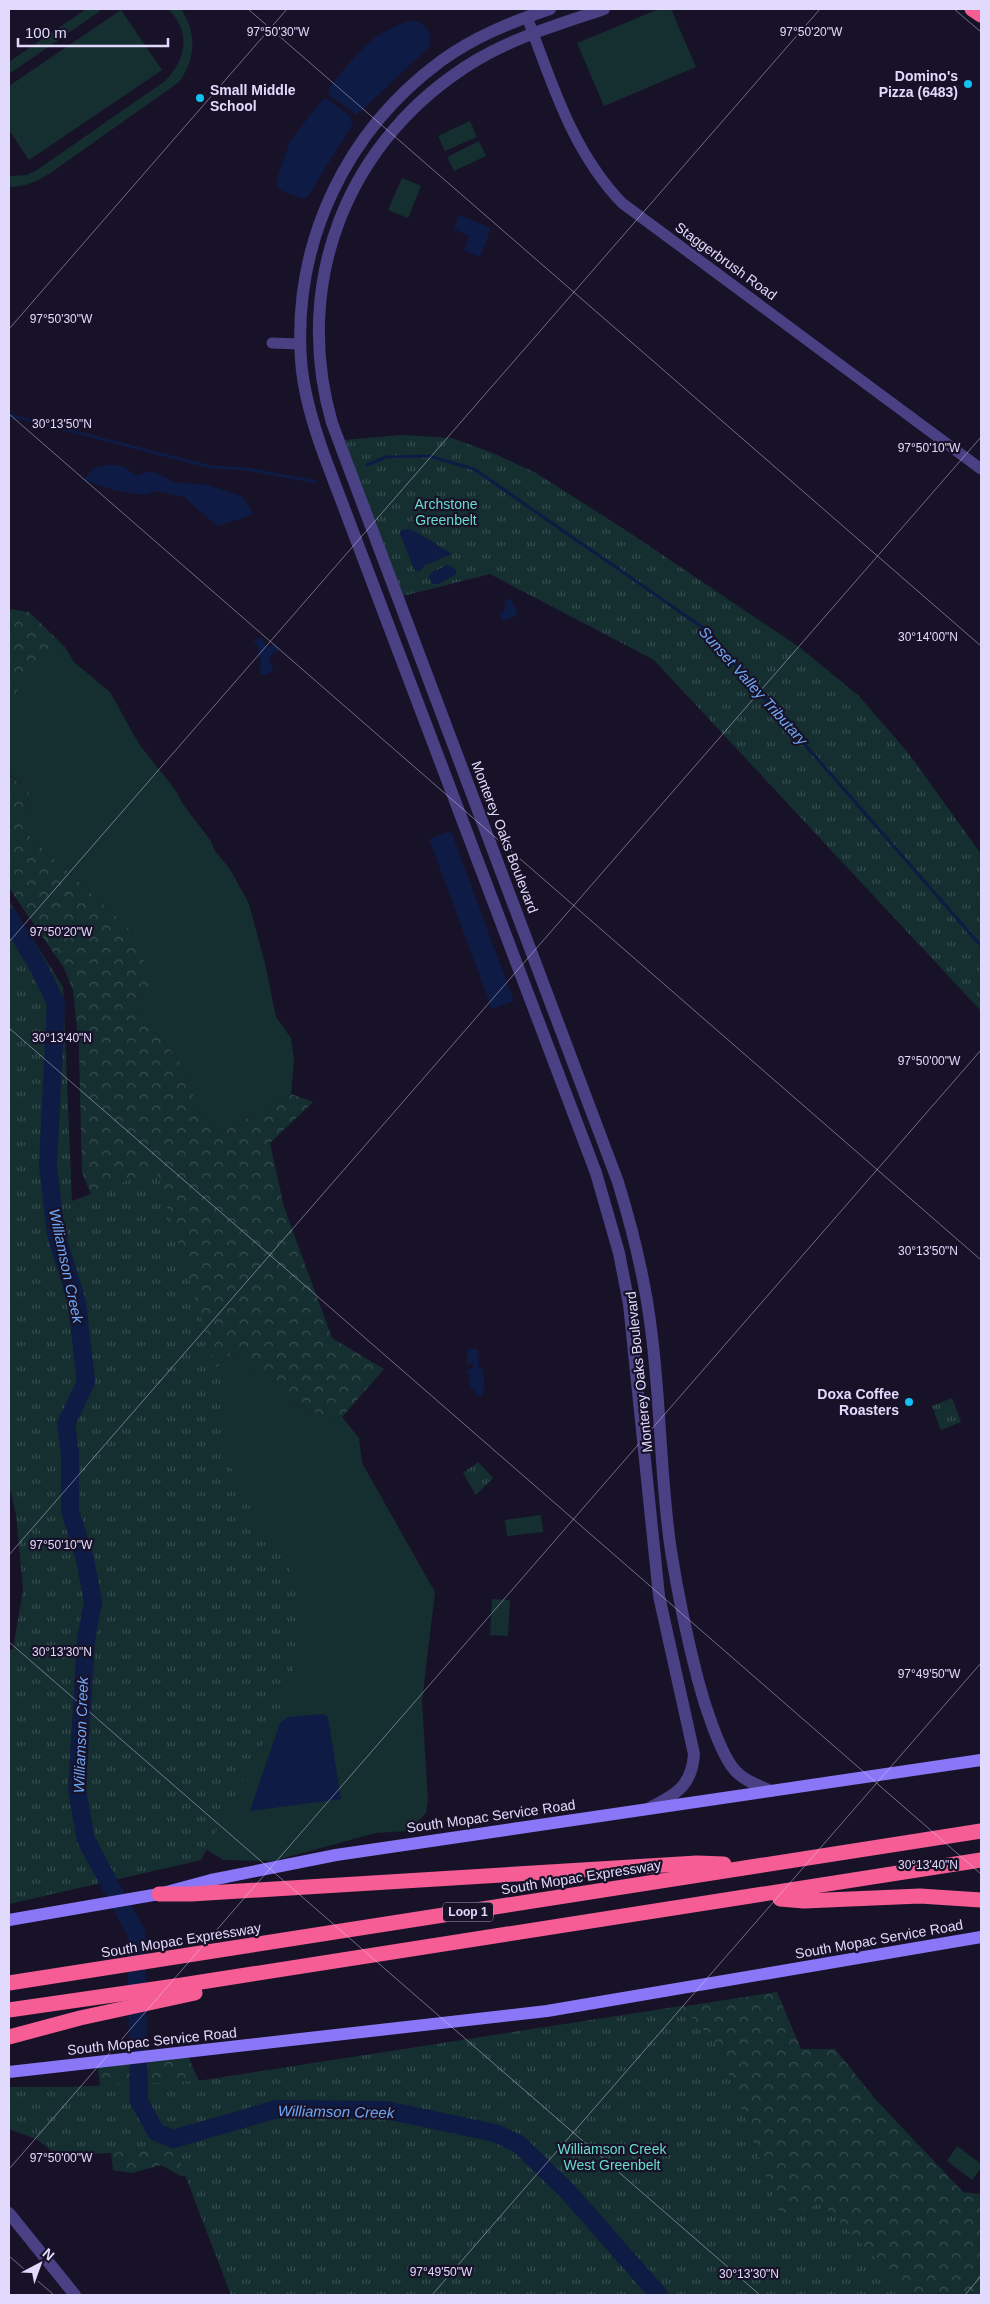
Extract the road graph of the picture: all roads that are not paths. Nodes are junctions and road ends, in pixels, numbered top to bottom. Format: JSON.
{"nodes":[{"id":1,"x":550,"y":9,"type":"edge"},
{"id":2,"x":604,"y":9,"type":"edge"},
{"id":3,"x":966,"y":9,"type":"edge"},
{"id":4,"x":972,"y":9,"type":"edge"},
{"id":5,"x":981,"y":15,"type":"edge"},
{"id":6,"x":527,"y":17,"type":"junction"},
{"id":7,"x":981,"y":23,"type":"edge"},
{"id":8,"x":533,"y":33,"type":"junction"},
{"id":9,"x":272,"y":344,"type":"dead end"},
{"id":10,"x":300,"y":344,"type":"junction"},
{"id":11,"x":981,"y":469,"type":"edge"},
{"id":12,"x":981,"y":1760,"type":"edge"},
{"id":13,"x":771,"y":1790,"type":"junction"},
{"id":14,"x":649,"y":1808,"type":"junction"},
{"id":15,"x":981,"y":1831,"type":"edge"},
{"id":16,"x":981,"y":1860,"type":"edge"},
{"id":17,"x":761,"y":1866,"type":"junction"},
{"id":18,"x":159,"y":1894,"type":"junction"},
{"id":19,"x":748,"y":1898,"type":"junction"},
{"id":20,"x":981,"y":1900,"type":"edge"},
{"id":21,"x":9,"y":1920,"type":"edge"},
{"id":22,"x":981,"y":1937,"type":"edge"},
{"id":23,"x":9,"y":1983,"type":"edge"},
{"id":24,"x":181,"y":1991,"type":"junction"},
{"id":25,"x":9,"y":2010,"type":"edge"},
{"id":26,"x":9,"y":2037,"type":"edge"},
{"id":27,"x":9,"y":2072,"type":"edge"},
{"id":28,"x":9,"y":2213,"type":"edge"},
{"id":29,"x":75,"y":2295,"type":"edge"}],
"edges":[{"from":1,"to":6,"type":"street","name":"Monterey Oaks Boulevard"},
{"from":2,"to":8,"type":"street","name":"Monterey Oaks Boulevard"},
{"from":3,"to":7,"type":"main road"},
{"from":4,"to":5,"type":"highway"},
{"from":6,"to":8,"type":"street","name":"Staggerbrush Road"},
{"from":6,"to":10,"type":"street","name":"Monterey Oaks Boulevard"},
{"from":8,"to":11,"type":"street","name":"Staggerbrush Road"},
{"from":8,"to":13,"type":"street","name":"Monterey Oaks Boulevard"},
{"from":9,"to":10,"type":"street"},
{"from":10,"to":14,"type":"street","name":"Monterey Oaks Boulevard"},
{"from":12,"to":13,"type":"main road","name":"South Mopac Service Road"},
{"from":13,"to":14,"type":"main road","name":"South Mopac Service Road"},
{"from":14,"to":18,"type":"main road","name":"South Mopac Service Road"},
{"from":15,"to":17,"type":"highway","name":"South Mopac Expressway","number":"Loop 1"},
{"from":16,"to":19,"type":"highway","number":"Loop 1"},
{"from":17,"to":18,"type":"highway"},
{"from":17,"to":23,"type":"highway","name":"South Mopac Expressway","number":"Loop 1"},
{"from":18,"to":21,"type":"main road","name":"South Mopac Service Road"},
{"from":19,"to":20,"type":"highway"},
{"from":19,"to":24,"type":"highway","number":"Loop 1"},
{"from":22,"to":27,"type":"main road","name":"South Mopac Service Road"},
{"from":24,"to":25,"type":"highway","number":"Loop 1"},
{"from":24,"to":26,"type":"highway"},
{"from":28,"to":29,"type":"street"}]}
